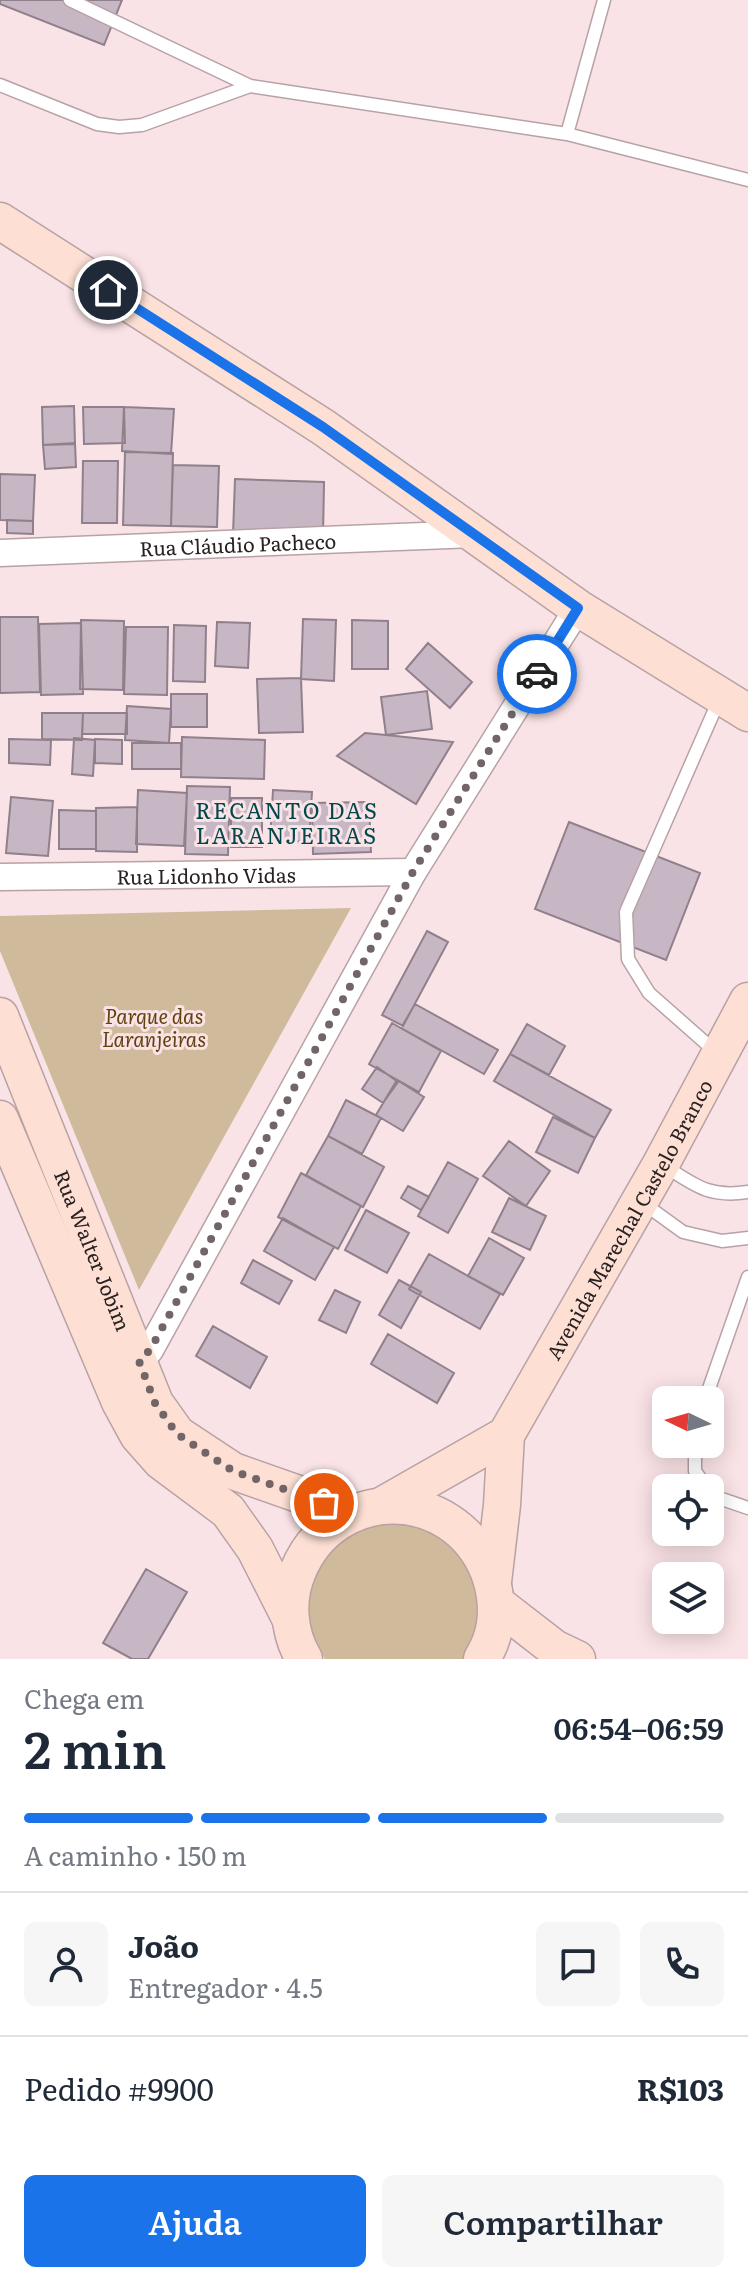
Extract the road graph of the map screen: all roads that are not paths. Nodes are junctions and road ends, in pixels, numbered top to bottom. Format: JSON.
{"nodes":[{"id":1,"x":70,"y":0,"type":"edge"},
{"id":2,"x":604,"y":0,"type":"edge"},
{"id":3,"x":0,"y":85,"type":"edge"},
{"id":4,"x":250,"y":86,"type":"junction"},
{"id":5,"x":567,"y":134,"type":"junction"},
{"id":6,"x":748,"y":180,"type":"edge"},
{"id":7,"x":0,"y":221,"type":"edge"},
{"id":8,"x":474,"y":534,"type":"junction"},
{"id":9,"x":0,"y":553,"type":"edge"},
{"id":10,"x":578,"y":608,"type":"junction"},
{"id":11,"x":734,"y":704,"type":"edge"},
{"id":12,"x":413,"y":872,"type":"junction"},
{"id":13,"x":0,"y":877,"type":"edge"},
{"id":14,"x":748,"y":1001,"type":"edge"},
{"id":15,"x":0,"y":1016,"type":"edge"},
{"id":16,"x":720,"y":1055,"type":"junction"},
{"id":17,"x":0,"y":1119,"type":"edge"},
{"id":18,"x":661,"y":1164,"type":"junction"},
{"id":19,"x":748,"y":1192,"type":"edge"},
{"id":20,"x":640,"y":1201,"type":"junction"},
{"id":21,"x":748,"y":1238,"type":"edge"},
{"id":22,"x":748,"y":1277,"type":"edge"},
{"id":23,"x":139,"y":1361,"type":"junction"},
{"id":24,"x":710,"y":1386,"type":"edge"},
{"id":25,"x":506,"y":1435,"type":"junction"},
{"id":26,"x":724,"y":1500,"type":"edge"},
{"id":27,"x":748,"y":1508,"type":"edge"},
{"id":28,"x":367,"y":1509,"type":"junction"},
{"id":29,"x":494,"y":1592,"type":"junction"},
{"id":30,"x":296,"y":1646,"type":"edge"},
{"id":31,"x":482,"y":1659,"type":"edge"},
{"id":32,"x":577,"y":1659,"type":"edge"}],
"edges":[{"from":1,"to":4,"type":"lane"},
{"from":2,"to":5,"type":"lane"},
{"from":3,"to":4,"type":"lane"},
{"from":4,"to":5,"type":"lane"},
{"from":5,"to":6,"type":"lane"},
{"from":7,"to":8,"type":"main road"},
{"from":8,"to":9,"type":"street","name":"Rua Cláudio Pacheco"},
{"from":8,"to":10,"type":"main road"},
{"from":10,"to":11,"type":"main road"},
{"from":10,"to":12,"type":"street"},
{"from":11,"to":16,"type":"lane"},
{"from":12,"to":13,"type":"street","name":"Rua Lidonho Vidas"},
{"from":12,"to":23,"type":"street"},
{"from":14,"to":16,"type":"main road","name":"Avenida Marechal Castelo Branco"},
{"from":15,"to":23,"type":"main road","name":"Rua Walter Jobim"},
{"from":16,"to":18,"type":"main road","name":"Avenida Marechal Castelo Branco"},
{"from":17,"to":30,"type":"main road","name":"Rua Walter Jobim"},
{"from":18,"to":19,"type":"lane"},
{"from":18,"to":20,"type":"main road","name":"Avenida Marechal Castelo Branco"},
{"from":20,"to":21,"type":"lane"},
{"from":20,"to":25,"type":"main road","name":"Avenida Marechal Castelo Branco"},
{"from":22,"to":24,"type":"lane"},
{"from":23,"to":28,"type":"main road","name":"Rua Walter Jobim"},
{"from":25,"to":28,"type":"main road"},
{"from":25,"to":29,"type":"main road","name":"Avenida Marechal Castelo Branco"},
{"from":26,"to":27,"type":"lane"},
{"from":28,"to":29,"type":"main road","name":"Rua Walter Jobim"},
{"from":28,"to":30,"type":"main road"},
{"from":29,"to":31,"type":"main road","name":"Avenida Marechal Castelo Branco"},
{"from":29,"to":32,"type":"main road"}]}
